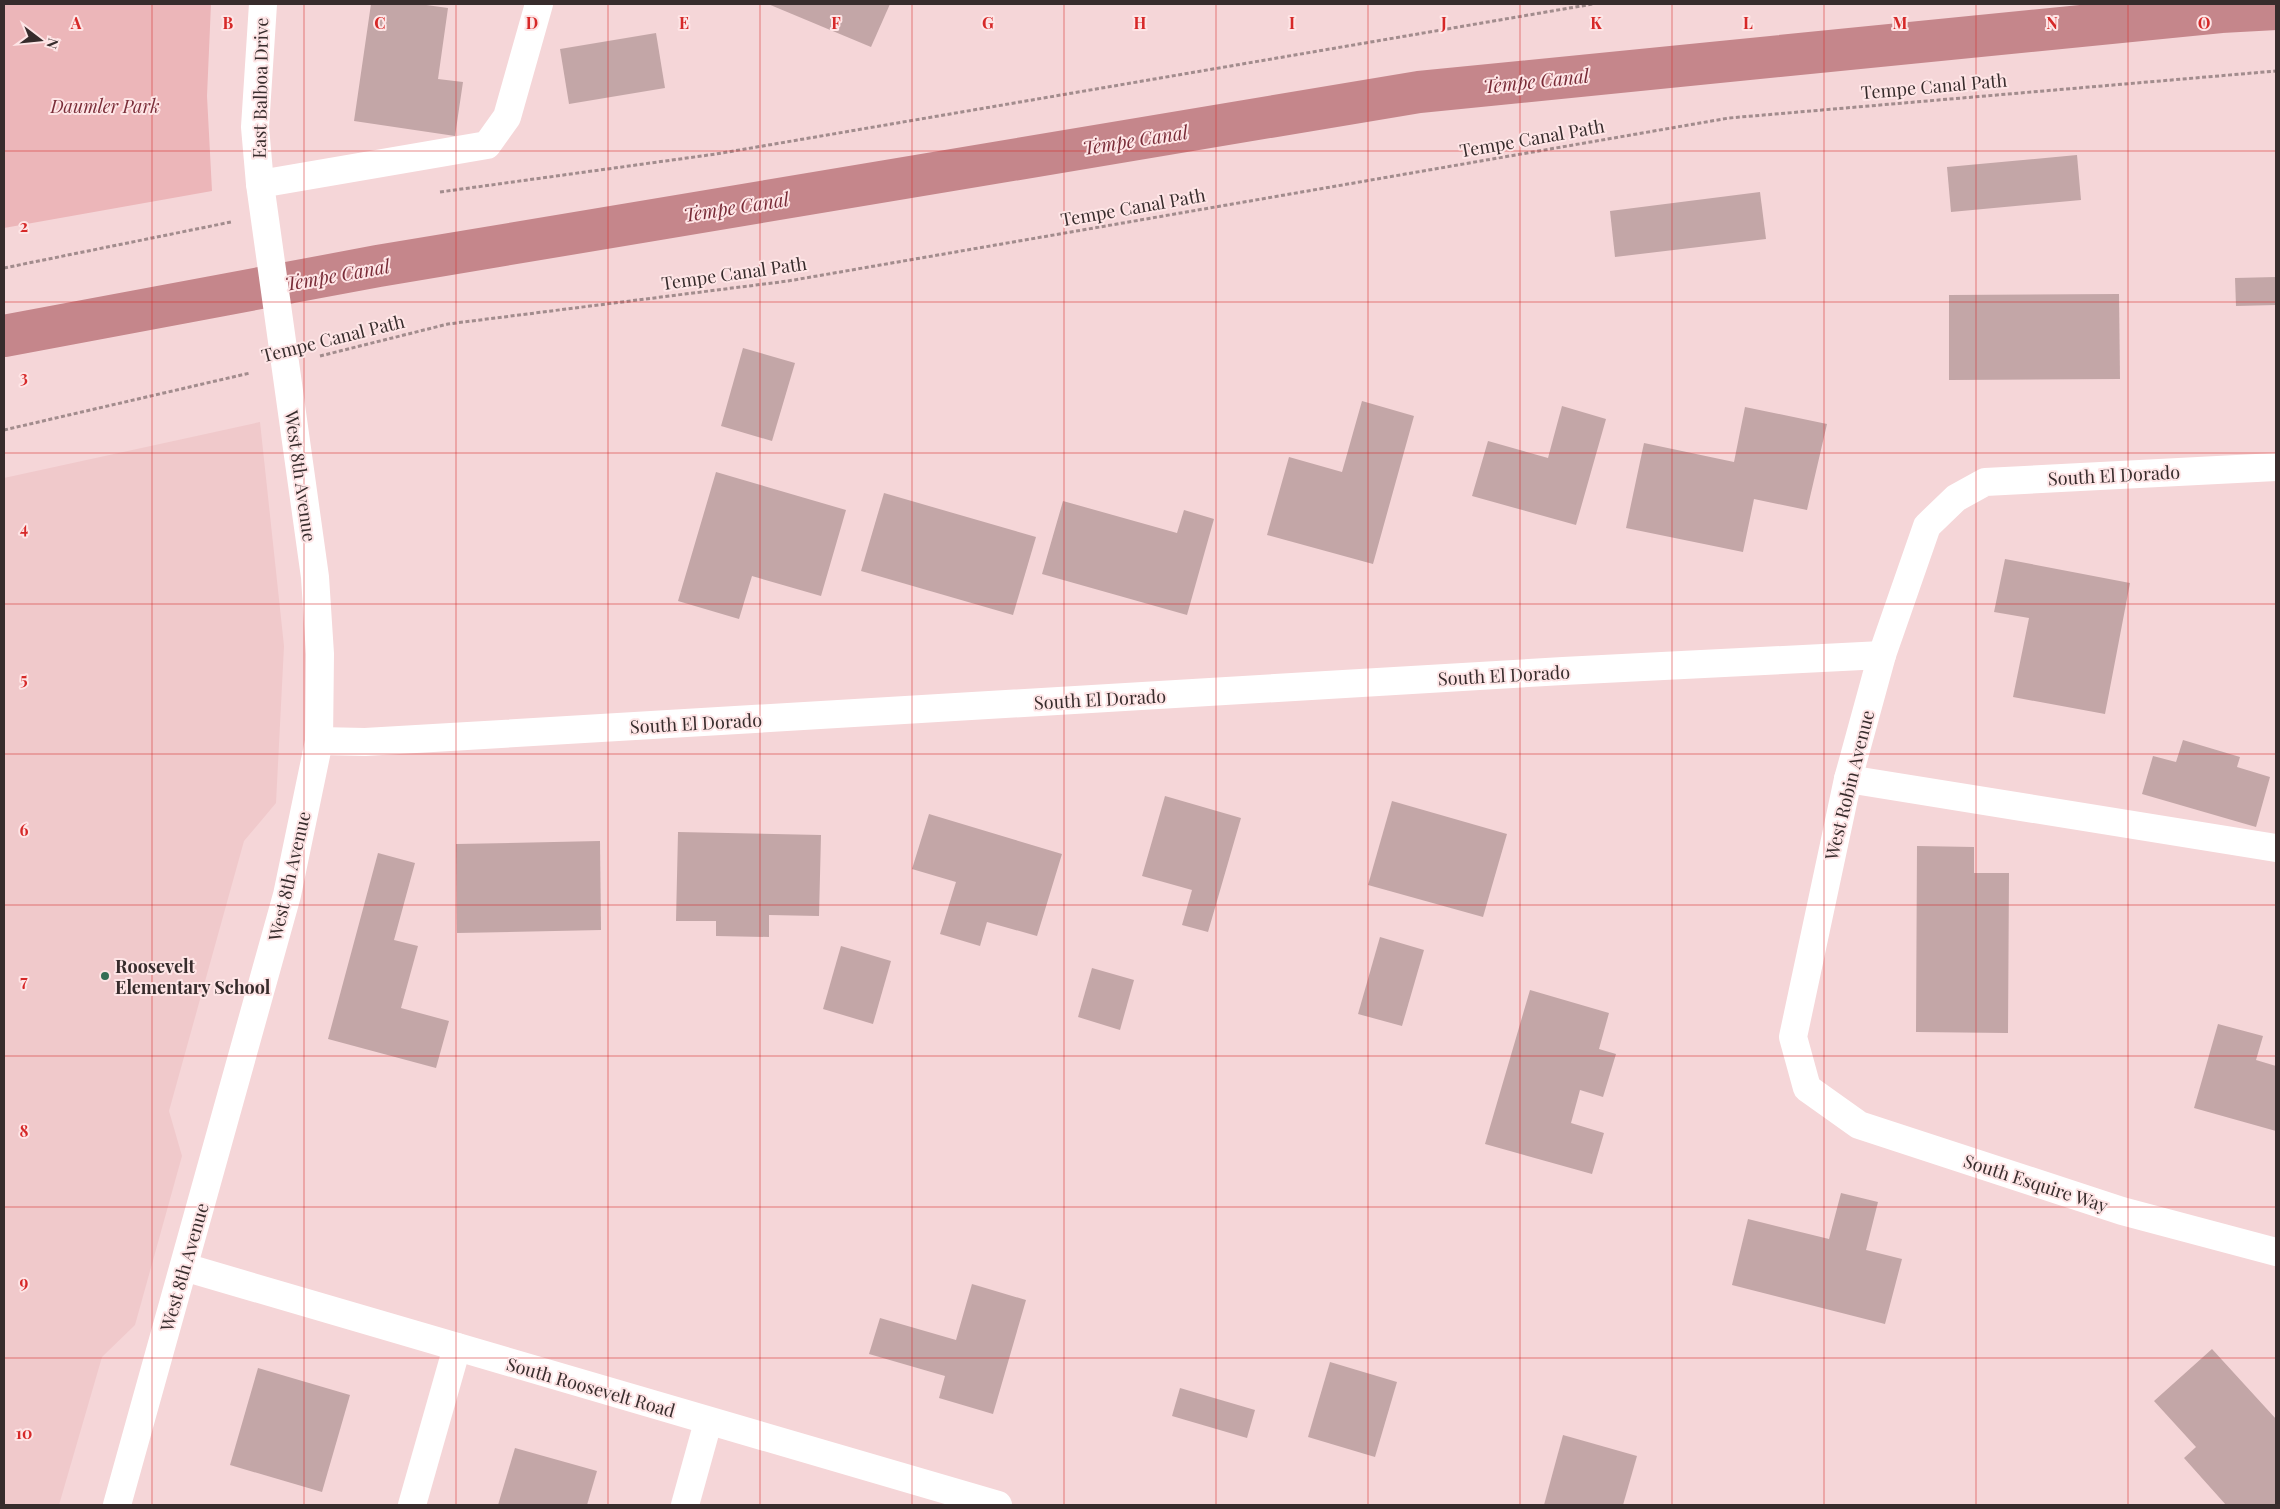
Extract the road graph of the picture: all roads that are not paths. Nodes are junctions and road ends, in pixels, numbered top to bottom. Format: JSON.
{"nodes":[{"id":1,"x":263,"y":4,"type":"edge"},
{"id":2,"x":538,"y":4,"type":"edge"},
{"id":3,"x":260,"y":184,"type":"junction"},
{"id":4,"x":265,"y":223,"type":"joint"},
{"id":5,"x":2276,"y":467,"type":"edge"},
{"id":6,"x":1956,"y":498,"type":"joint"},
{"id":7,"x":1882,"y":655,"type":"junction"},
{"id":8,"x":319,"y":741,"type":"junction"},
{"id":9,"x":1848,"y":779,"type":"junction"},
{"id":10,"x":2276,"y":848,"type":"edge"},
{"id":11,"x":1807,"y":1088,"type":"joint"},
{"id":12,"x":2276,"y":1252,"type":"edge"},
{"id":13,"x":184,"y":1267,"type":"junction"},
{"id":14,"x":457,"y":1347,"type":"junction"},
{"id":15,"x":708,"y":1422,"type":"junction"},
{"id":16,"x":969,"y":1501,"type":"edge"},
{"id":17,"x":117,"y":1505,"type":"edge"},
{"id":18,"x":412,"y":1505,"type":"edge"},
{"id":19,"x":685,"y":1505,"type":"edge"},
{"id":20,"x":998,"y":1505,"type":"edge"}],
"edges":[{"from":1,"to":3,"type":"street","name":"East Balboa Drive"},
{"from":2,"to":3,"type":"street"},
{"from":3,"to":4,"type":"street","name":"East Balboa Drive"},
{"from":4,"to":8,"type":"street","name":"West 8th Avenue"},
{"from":5,"to":6,"type":"street","name":"South El Dorado"},
{"from":6,"to":7,"type":"street","name":"West Robin Avenue"},
{"from":7,"to":8,"type":"street","name":"South El Dorado"},
{"from":7,"to":9,"type":"street","name":"West Robin Avenue"},
{"from":8,"to":13,"type":"street","name":"West 8th Avenue"},
{"from":9,"to":10,"type":"street"},
{"from":9,"to":11,"type":"street","name":"West Robin Avenue"},
{"from":11,"to":12,"type":"street","name":"South Esquire Way"},
{"from":13,"to":14,"type":"street","name":"South Roosevelt Road"},
{"from":13,"to":17,"type":"street","name":"West 8th Avenue"},
{"from":14,"to":15,"type":"street","name":"South Roosevelt Road"},
{"from":14,"to":18,"type":"street"},
{"from":15,"to":16,"type":"street","name":"South Roosevelt Road"},
{"from":15,"to":19,"type":"street"},
{"from":16,"to":20,"type":"street","name":"South Roosevelt Road"}]}
